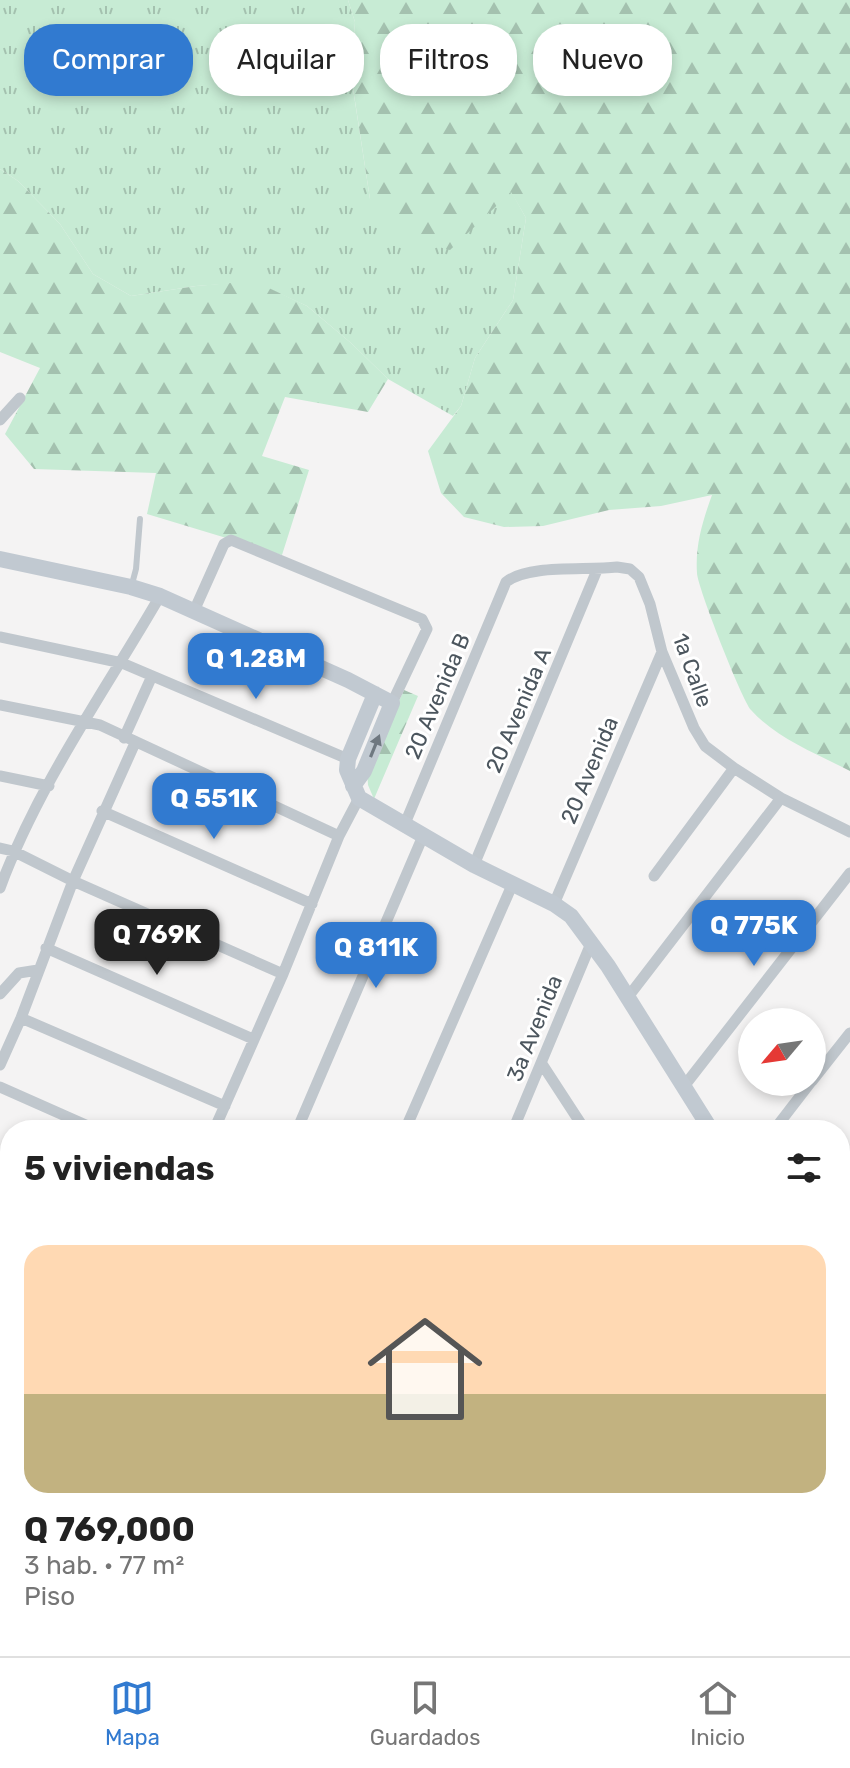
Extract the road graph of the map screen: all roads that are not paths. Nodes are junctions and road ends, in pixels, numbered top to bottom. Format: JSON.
{"nodes":[{"id":1,"x":20,"y":398,"type":"dead end"},
{"id":2,"x":0,"y":420,"type":"edge"},
{"id":3,"x":140,"y":519,"type":"dead end"},
{"id":4,"x":0,"y":559,"type":"edge"},
{"id":5,"x":597,"y":570,"type":"junction"},
{"id":6,"x":506,"y":582,"type":"joint"},
{"id":7,"x":131,"y":587,"type":"junction"},
{"id":8,"x":160,"y":596,"type":"junction"},
{"id":9,"x":194,"y":611,"type":"junction"},
{"id":10,"x":0,"y":637,"type":"edge"},
{"id":11,"x":662,"y":652,"type":"junction"},
{"id":12,"x":122,"y":663,"type":"junction"},
{"id":13,"x":152,"y":676,"type":"junction"},
{"id":14,"x":375,"y":694,"type":"junction"},
{"id":15,"x":392,"y":703,"type":"junction"},
{"id":16,"x":0,"y":705,"type":"edge"},
{"id":17,"x":85,"y":722,"type":"junction"},
{"id":18,"x":129,"y":741,"type":"junction"},
{"id":19,"x":348,"y":759,"type":"junction"},
{"id":20,"x":734,"y":768,"type":"junction"},
{"id":21,"x":0,"y":776,"type":"edge"},
{"id":22,"x":49,"y":786,"type":"junction"},
{"id":23,"x":356,"y":792,"type":"junction"},
{"id":24,"x":781,"y":798,"type":"junction"},
{"id":25,"x":102,"y":811,"type":"junction"},
{"id":26,"x":404,"y":826,"type":"junction"},
{"id":27,"x":850,"y":832,"type":"edge"},
{"id":28,"x":339,"y":836,"type":"junction"},
{"id":29,"x":423,"y":836,"type":"junction"},
{"id":30,"x":0,"y":848,"type":"edge"},
{"id":31,"x":13,"y":851,"type":"junction"},
{"id":32,"x":474,"y":865,"type":"junction"},
{"id":33,"x":850,"y":873,"type":"edge"},
{"id":34,"x":654,"y":876,"type":"dead end"},
{"id":35,"x":73,"y":881,"type":"junction"},
{"id":36,"x":513,"y":883,"type":"junction"},
{"id":37,"x":0,"y":888,"type":"edge"},
{"id":38,"x":312,"y":904,"type":"junction"},
{"id":39,"x":554,"y":904,"type":"junction"},
{"id":40,"x":592,"y":941,"type":"junction"},
{"id":41,"x":46,"y":948,"type":"junction"},
{"id":42,"x":38,"y":970,"type":"junction"},
{"id":43,"x":283,"y":974,"type":"junction"},
{"id":44,"x":0,"y":994,"type":"edge"},
{"id":45,"x":628,"y":997,"type":"junction"},
{"id":46,"x":21,"y":1018,"type":"junction"},
{"id":47,"x":850,"y":1033,"type":"edge"},
{"id":48,"x":253,"y":1039,"type":"junction"},
{"id":49,"x":542,"y":1064,"type":"junction"},
{"id":50,"x":826,"y":1064,"type":"edge"},
{"id":51,"x":0,"y":1065,"type":"edge"},
{"id":52,"x":685,"y":1085,"type":"junction"},
{"id":53,"x":0,"y":1087,"type":"edge"},
{"id":54,"x":801,"y":1096,"type":"edge"},
{"id":55,"x":225,"y":1106,"type":"junction"},
{"id":56,"x":74,"y":1120,"type":"edge"},
{"id":57,"x":219,"y":1120,"type":"edge"},
{"id":58,"x":301,"y":1120,"type":"edge"},
{"id":59,"x":409,"y":1120,"type":"edge"},
{"id":60,"x":517,"y":1120,"type":"edge"},
{"id":61,"x":578,"y":1120,"type":"edge"},
{"id":62,"x":705,"y":1120,"type":"edge"},
{"id":63,"x":782,"y":1120,"type":"edge"}],
"edges":[{"from":1,"to":2,"type":"street"},
{"from":3,"to":7,"type":"lane"},
{"from":4,"to":7,"type":"street"},
{"from":5,"to":6,"type":"street","name":"1a Calle"},
{"from":5,"to":11,"type":"street","name":"1a Calle"},
{"from":5,"to":32,"type":"street","name":"20 Avenida A"},
{"from":6,"to":26,"type":"street","name":"20 Avenida B"},
{"from":7,"to":8,"type":"street"},
{"from":8,"to":9,"type":"street"},
{"from":8,"to":12,"type":"street"},
{"from":9,"to":14,"type":"street"},
{"from":9,"to":15,"type":"street"},
{"from":10,"to":12,"type":"street"},
{"from":11,"to":20,"type":"street","name":"1a Calle"},
{"from":11,"to":39,"type":"street","name":"20 Avenida"},
{"from":12,"to":13,"type":"street"},
{"from":12,"to":17,"type":"street"},
{"from":13,"to":18,"type":"street"},
{"from":13,"to":19,"type":"street"},
{"from":14,"to":15,"type":"street"},
{"from":14,"to":19,"type":"street"},
{"from":23,"to":15,"type":"street","one_way":true},
{"from":16,"to":17,"type":"street"},
{"from":17,"to":18,"type":"street"},
{"from":17,"to":22,"type":"street"},
{"from":18,"to":25,"type":"street"},
{"from":18,"to":28,"type":"street"},
{"from":19,"to":23,"type":"street"},
{"from":20,"to":24,"type":"street","name":"1a Calle"},
{"from":20,"to":34,"type":"street"},
{"from":21,"to":22,"type":"street"},
{"from":22,"to":31,"type":"street"},
{"from":23,"to":26,"type":"street"},
{"from":23,"to":28,"type":"street"},
{"from":24,"to":27,"type":"street","name":"1a Calle"},
{"from":24,"to":45,"type":"street"},
{"from":25,"to":35,"type":"street"},
{"from":25,"to":38,"type":"street"},
{"from":26,"to":29,"type":"street"},
{"from":28,"to":38,"type":"street"},
{"from":29,"to":32,"type":"street"},
{"from":29,"to":58,"type":"street"},
{"from":30,"to":31,"type":"street"},
{"from":31,"to":35,"type":"street"},
{"from":31,"to":37,"type":"street"},
{"from":32,"to":36,"type":"street"},
{"from":33,"to":52,"type":"street"},
{"from":35,"to":41,"type":"street"},
{"from":35,"to":43,"type":"street"},
{"from":36,"to":39,"type":"street"},
{"from":36,"to":59,"type":"street"},
{"from":38,"to":43,"type":"street"},
{"from":39,"to":40,"type":"street"},
{"from":40,"to":45,"type":"street"},
{"from":40,"to":49,"type":"street","name":"3a Avenida"},
{"from":41,"to":42,"type":"street"},
{"from":41,"to":48,"type":"street"},
{"from":42,"to":44,"type":"street"},
{"from":42,"to":46,"type":"street"},
{"from":43,"to":48,"type":"street"},
{"from":45,"to":52,"type":"street"},
{"from":46,"to":51,"type":"street"},
{"from":46,"to":55,"type":"street"},
{"from":47,"to":50,"type":"street"},
{"from":48,"to":55,"type":"street"},
{"from":49,"to":60,"type":"street","name":"3a Avenida"},
{"from":49,"to":61,"type":"street"},
{"from":52,"to":62,"type":"street"},
{"from":53,"to":56,"type":"street"},
{"from":54,"to":63,"type":"street"},
{"from":55,"to":57,"type":"street"}]}
